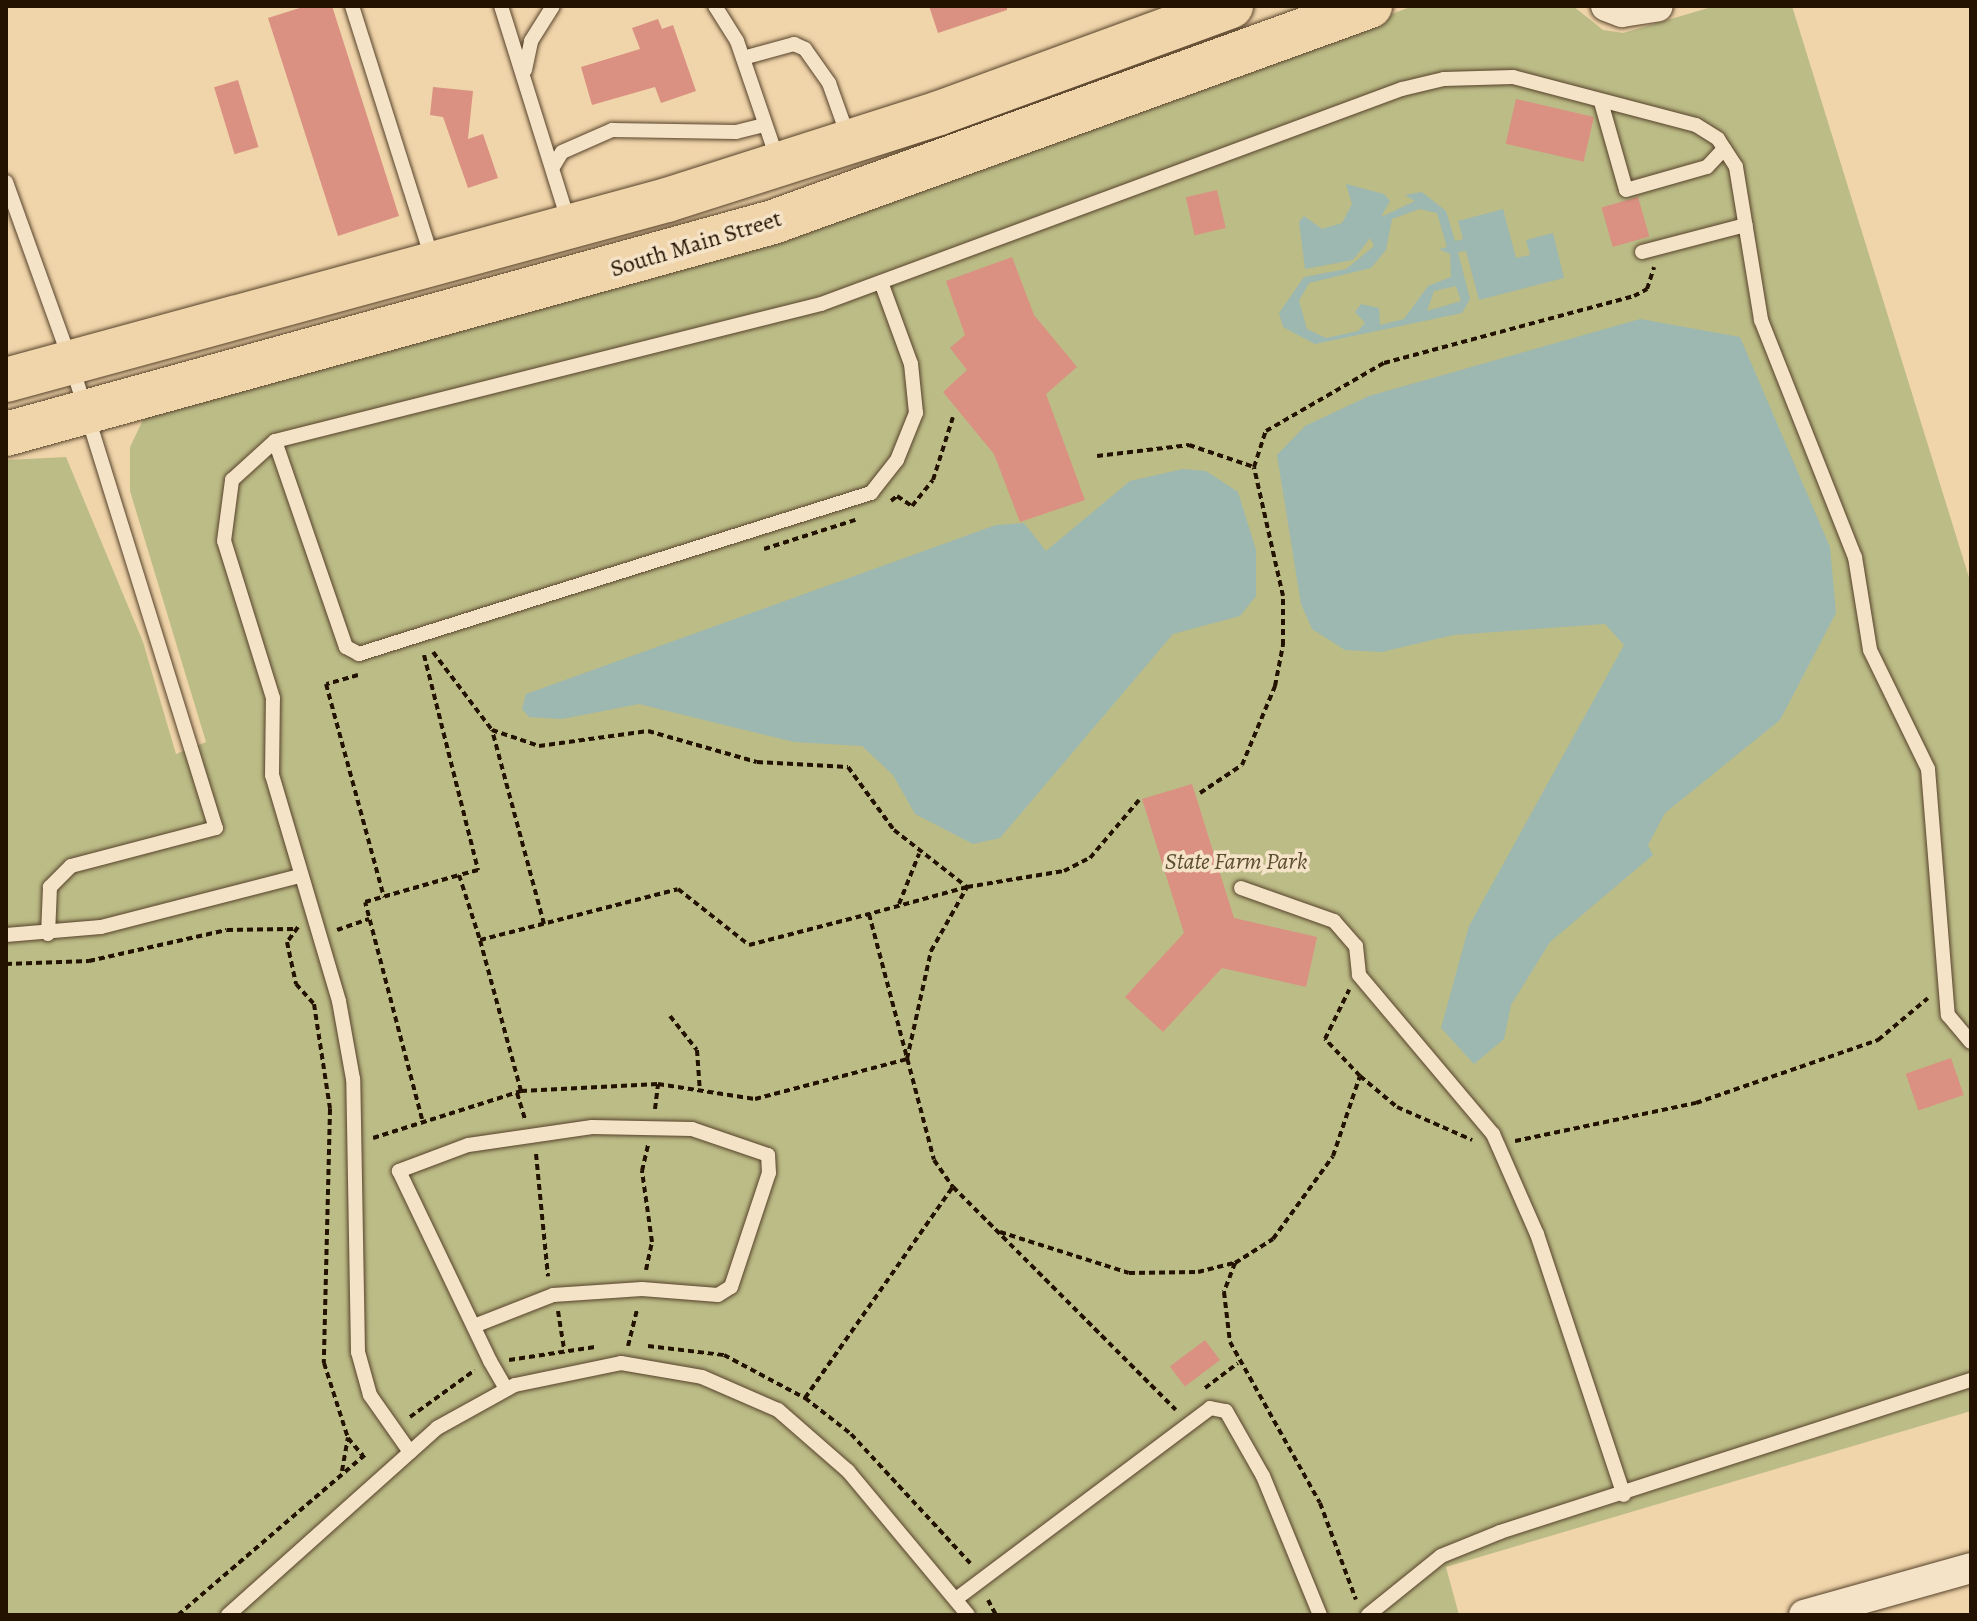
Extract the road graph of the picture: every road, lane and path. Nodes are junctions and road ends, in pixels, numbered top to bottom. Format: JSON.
{"nodes":[{"id":1,"x":352,"y":6,"type":"edge"},
{"id":2,"x":501,"y":6,"type":"edge"},
{"id":3,"x":553,"y":6,"type":"edge"},
{"id":4,"x":715,"y":6,"type":"edge"},
{"id":5,"x":1231,"y":6,"type":"edge"},
{"id":6,"x":1370,"y":6,"type":"edge"},
{"id":7,"x":1606,"y":6,"type":"edge"},
{"id":8,"x":1658,"y":6,"type":"edge"},
{"id":9,"x":743,"y":58,"type":"junction"},
{"id":10,"x":525,"y":72,"type":"junction"},
{"id":11,"x":1601,"y":102,"type":"junction"},
{"id":12,"x":765,"y":125,"type":"junction"},
{"id":13,"x":852,"y":142,"type":"junction"},
{"id":14,"x":1724,"y":149,"type":"junction"},
{"id":15,"x":779,"y":165,"type":"junction"},
{"id":16,"x":553,"y":167,"type":"junction"},
{"id":17,"x":6,"y":182,"type":"edge"},
{"id":18,"x":871,"y":189,"type":"junction"},
{"id":19,"x":1746,"y":225,"type":"junction"},
{"id":20,"x":570,"y":228,"type":"junction"},
{"id":21,"x":1649,"y":251,"type":"joint"},
{"id":22,"x":435,"y":265,"type":"junction"},
{"id":23,"x":881,"y":282,"type":"junction"},
{"id":24,"x":71,"y":363,"type":"junction"},
{"id":25,"x":6,"y":380,"type":"edge"},
{"id":26,"x":86,"y":412,"type":"junction"},
{"id":27,"x":6,"y":434,"type":"edge"},
{"id":28,"x":275,"y":441,"type":"junction"},
{"id":29,"x":1097,"y":456,"type":"dead end"},
{"id":30,"x":1254,"y":467,"type":"junction"},
{"id":31,"x":421,"y":656,"type":"junction"},
{"id":32,"x":408,"y":660,"type":"dead end"},
{"id":33,"x":367,"y":672,"type":"dead end"},
{"id":34,"x":492,"y":730,"type":"junction"},
{"id":35,"x":1200,"y":793,"type":"dead end"},
{"id":36,"x":1139,"y":800,"type":"dead end"},
{"id":37,"x":919,"y":854,"type":"junction"},
{"id":38,"x":459,"y":875,"type":"junction"},
{"id":39,"x":300,"y":876,"type":"junction"},
{"id":40,"x":967,"y":887,"type":"junction"},
{"id":41,"x":1241,"y":888,"type":"dead end"},
{"id":42,"x":384,"y":897,"type":"junction"},
{"id":43,"x":899,"y":906,"type":"junction"},
{"id":44,"x":869,"y":914,"type":"junction"},
{"id":45,"x":369,"y":919,"type":"junction"},
{"id":46,"x":544,"y":924,"type":"junction"},
{"id":47,"x":293,"y":929,"type":"junction"},
{"id":48,"x":316,"y":929,"type":"junction"},
{"id":49,"x":48,"y":934,"type":"junction"},
{"id":50,"x":6,"y":935,"type":"edge"},
{"id":51,"x":480,"y":940,"type":"junction"},
{"id":52,"x":6,"y":964,"type":"edge"},
{"id":53,"x":1359,"y":975,"type":"junction"},
{"id":54,"x":1946,"y":986,"type":"junction"},
{"id":55,"x":670,"y":1016,"type":"dead end"},
{"id":56,"x":1971,"y":1042,"type":"edge"},
{"id":57,"x":907,"y":1059,"type":"junction"},
{"id":58,"x":1360,"y":1076,"type":"junction"},
{"id":59,"x":658,"y":1084,"type":"junction"},
{"id":60,"x":700,"y":1089,"type":"junction"},
{"id":61,"x":519,"y":1092,"type":"junction"},
{"id":62,"x":422,"y":1119,"type":"junction"},
{"id":63,"x":652,"y":1127,"type":"junction"},
{"id":64,"x":530,"y":1134,"type":"junction"},
{"id":65,"x":356,"y":1142,"type":"junction"},
{"id":66,"x":1498,"y":1144,"type":"junction"},
{"id":67,"x":953,"y":1187,"type":"junction"},
{"id":68,"x":1000,"y":1232,"type":"junction"},
{"id":69,"x":1235,"y":1263,"type":"junction"},
{"id":70,"x":642,"y":1289,"type":"junction"},
{"id":71,"x":553,"y":1295,"type":"junction"},
{"id":72,"x":474,"y":1326,"type":"junction"},
{"id":73,"x":616,"y":1346,"type":"dead end"},
{"id":74,"x":628,"y":1346,"type":"junction"},
{"id":75,"x":603,"y":1347,"type":"dead end"},
{"id":76,"x":564,"y":1348,"type":"junction"},
{"id":77,"x":471,"y":1354,"type":"dead end"},
{"id":78,"x":484,"y":1365,"type":"junction"},
{"id":79,"x":1971,"y":1380,"type":"edge"},
{"id":80,"x":506,"y":1389,"type":"junction"},
{"id":81,"x":805,"y":1398,"type":"junction"},
{"id":82,"x":1176,"y":1410,"type":"dead end"},
{"id":83,"x":410,"y":1417,"type":"dead end"},
{"id":84,"x":348,"y":1438,"type":"junction"},
{"id":85,"x":410,"y":1452,"type":"junction"},
{"id":86,"x":341,"y":1473,"type":"junction"},
{"id":87,"x":1624,"y":1495,"type":"junction"},
{"id":88,"x":972,"y":1565,"type":"dead end"},
{"id":89,"x":1971,"y":1568,"type":"edge"},
{"id":90,"x":956,"y":1599,"type":"junction"},
{"id":91,"x":178,"y":1615,"type":"edge"},
{"id":92,"x":228,"y":1615,"type":"edge"},
{"id":93,"x":968,"y":1615,"type":"edge"},
{"id":94,"x":1320,"y":1615,"type":"edge"},
{"id":95,"x":1360,"y":1615,"type":"edge"},
{"id":96,"x":1368,"y":1615,"type":"edge"},
{"id":97,"x":1804,"y":1615,"type":"edge"}],
"edges":[{"from":1,"to":22,"type":"lane"},
{"from":2,"to":10,"type":"lane"},
{"from":3,"to":10,"type":"lane"},
{"from":4,"to":9,"type":"lane"},
{"from":5,"to":13,"type":"highway","name":"South Main Street"},
{"from":6,"to":18,"type":"highway","name":"South Main Street"},
{"from":7,"to":8,"type":"street"},
{"from":9,"to":12,"type":"lane"},
{"from":9,"to":13,"type":"lane"},
{"from":10,"to":16,"type":"lane"},
{"from":11,"to":14,"type":"lane"},
{"from":11,"to":14,"type":"lane"},
{"from":11,"to":23,"type":"lane"},
{"from":12,"to":15,"type":"lane"},
{"from":12,"to":16,"type":"lane"},
{"from":13,"to":15,"type":"highway","name":"South Main Street"},
{"from":13,"to":18,"type":"highway"},
{"from":14,"to":19,"type":"lane"},
{"from":15,"to":20,"type":"highway","name":"South Main Street"},
{"from":16,"to":20,"type":"lane"},
{"from":17,"to":24,"type":"lane"},
{"from":18,"to":26,"type":"highway","name":"South Main Street"},
{"from":19,"to":21,"type":"lane"},
{"from":19,"to":54,"type":"lane"},
{"from":20,"to":22,"type":"highway","name":"South Main Street"},
{"from":21,"to":30,"type":"path"},
{"from":22,"to":24,"type":"highway","name":"South Main Street"},
{"from":23,"to":28,"type":"lane"},
{"from":23,"to":28,"type":"lane"},
{"from":24,"to":25,"type":"highway","name":"South Main Street"},
{"from":24,"to":26,"type":"lane"},
{"from":26,"to":27,"type":"highway","name":"South Main Street"},
{"from":26,"to":49,"type":"lane"},
{"from":28,"to":39,"type":"lane"},
{"from":29,"to":30,"type":"path"},
{"from":30,"to":35,"type":"path"},
{"from":31,"to":32,"type":"path"},
{"from":31,"to":34,"type":"path"},
{"from":31,"to":38,"type":"path"},
{"from":33,"to":42,"type":"path"},
{"from":34,"to":37,"type":"path"},
{"from":34,"to":46,"type":"path"},
{"from":36,"to":40,"type":"path"},
{"from":37,"to":40,"type":"path"},
{"from":37,"to":43,"type":"path"},
{"from":38,"to":42,"type":"path"},
{"from":38,"to":51,"type":"path"},
{"from":39,"to":48,"type":"lane"},
{"from":39,"to":49,"type":"lane"},
{"from":40,"to":43,"type":"path"},
{"from":40,"to":57,"type":"path"},
{"from":41,"to":53,"type":"lane"},
{"from":42,"to":45,"type":"path"},
{"from":43,"to":44,"type":"path"},
{"from":44,"to":46,"type":"path"},
{"from":44,"to":57,"type":"path"},
{"from":45,"to":48,"type":"path"},
{"from":45,"to":62,"type":"path"},
{"from":46,"to":51,"type":"path"},
{"from":47,"to":48,"type":"path"},
{"from":47,"to":52,"type":"path"},
{"from":47,"to":84,"type":"path"},
{"from":48,"to":65,"type":"lane"},
{"from":49,"to":50,"type":"lane"},
{"from":51,"to":61,"type":"path"},
{"from":53,"to":58,"type":"path"},
{"from":53,"to":66,"type":"lane"},
{"from":54,"to":56,"type":"lane"},
{"from":54,"to":66,"type":"path"},
{"from":55,"to":60,"type":"path"},
{"from":57,"to":60,"type":"path"},
{"from":57,"to":67,"type":"path"},
{"from":58,"to":66,"type":"path"},
{"from":58,"to":69,"type":"path"},
{"from":59,"to":60,"type":"path"},
{"from":59,"to":61,"type":"path"},
{"from":59,"to":63,"type":"path"},
{"from":61,"to":62,"type":"path"},
{"from":61,"to":64,"type":"path"},
{"from":62,"to":65,"type":"path"},
{"from":63,"to":64,"type":"lane"},
{"from":63,"to":70,"type":"path"},
{"from":63,"to":70,"type":"lane"},
{"from":64,"to":71,"type":"path"},
{"from":64,"to":72,"type":"lane"},
{"from":65,"to":85,"type":"lane"},
{"from":66,"to":87,"type":"lane"},
{"from":67,"to":68,"type":"path"},
{"from":67,"to":81,"type":"path"},
{"from":68,"to":69,"type":"path"},
{"from":68,"to":82,"type":"path"},
{"from":69,"to":95,"type":"path"},
{"from":70,"to":71,"type":"lane"},
{"from":70,"to":74,"type":"path"},
{"from":71,"to":72,"type":"lane"},
{"from":71,"to":76,"type":"path"},
{"from":72,"to":78,"type":"lane"},
{"from":73,"to":74,"type":"path"},
{"from":74,"to":81,"type":"path"},
{"from":75,"to":76,"type":"path"},
{"from":76,"to":78,"type":"path"},
{"from":77,"to":78,"type":"path"},
{"from":78,"to":80,"type":"lane"},
{"from":78,"to":83,"type":"path"},
{"from":79,"to":87,"type":"lane"},
{"from":80,"to":85,"type":"lane"},
{"from":80,"to":90,"type":"lane"},
{"from":81,"to":88,"type":"path"},
{"from":84,"to":86,"type":"path"},
{"from":84,"to":86,"type":"path"},
{"from":85,"to":92,"type":"lane"},
{"from":86,"to":91,"type":"path"},
{"from":87,"to":96,"type":"lane"},
{"from":89,"to":97,"type":"street"},
{"from":90,"to":93,"type":"lane"},
{"from":90,"to":94,"type":"lane"}]}
